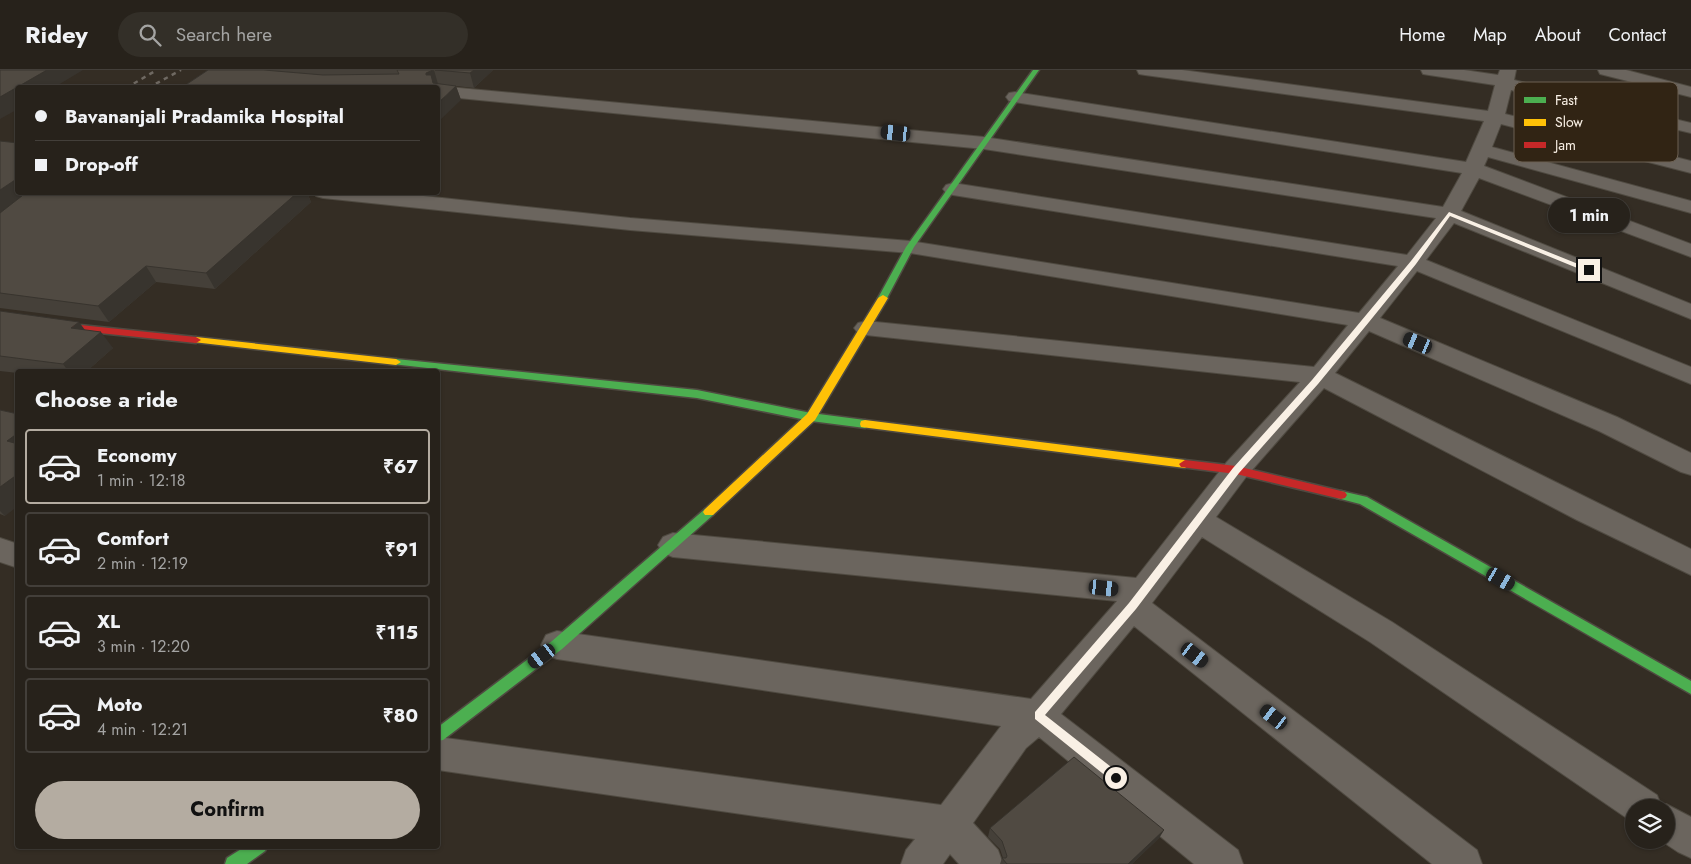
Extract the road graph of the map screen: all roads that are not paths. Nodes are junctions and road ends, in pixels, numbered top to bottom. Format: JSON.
{"nodes":[{"id":1,"x":1036,"y":70,"type":"edge"},
{"id":2,"x":1145,"y":70,"type":"edge"},
{"id":3,"x":1429,"y":70,"type":"edge"},
{"id":4,"x":1606,"y":70,"type":"edge"},
{"id":5,"x":1506,"y":78,"type":"edge"},
{"id":6,"x":1521,"y":82,"type":"edge"},
{"id":7,"x":1652,"y":82,"type":"edge"},
{"id":8,"x":1678,"y":89,"type":"edge"},
{"id":9,"x":440,"y":91,"type":"edge"},
{"id":10,"x":1691,"y":92,"type":"edge"},
{"id":11,"x":1015,"y":97,"type":"junction"},
{"id":12,"x":1495,"y":117,"type":"junction"},
{"id":13,"x":1514,"y":122,"type":"edge"},
{"id":14,"x":1678,"y":124,"type":"edge"},
{"id":15,"x":1691,"y":128,"type":"edge"},
{"id":16,"x":984,"y":143,"type":"junction"},
{"id":17,"x":1478,"y":159,"type":"junction"},
{"id":18,"x":1671,"y":162,"type":"edge"},
{"id":19,"x":1691,"y":167,"type":"edge"},
{"id":20,"x":953,"y":189,"type":"junction"},
{"id":21,"x":351,"y":195,"type":"edge"},
{"id":22,"x":1691,"y":208,"type":"edge"},
{"id":23,"x":1449,"y":214,"type":"junction"},
{"id":24,"x":910,"y":247,"type":"junction"},
{"id":25,"x":1691,"y":251,"type":"edge"},
{"id":26,"x":1414,"y":262,"type":"junction"},
{"id":27,"x":1691,"y":312,"type":"edge"},
{"id":28,"x":0,"y":316,"type":"edge"},
{"id":29,"x":1366,"y":320,"type":"junction"},
{"id":30,"x":866,"y":328,"type":"junction"},
{"id":31,"x":1320,"y":376,"type":"junction"},
{"id":32,"x":1691,"y":376,"type":"edge"},
{"id":33,"x":811,"y":417,"type":"junction"},
{"id":34,"x":1691,"y":465,"type":"edge"},
{"id":35,"x":1236,"y":470,"type":"junction"},
{"id":36,"x":1198,"y":520,"type":"junction"},
{"id":37,"x":673,"y":545,"type":"junction"},
{"id":38,"x":0,"y":550,"type":"edge"},
{"id":39,"x":15,"y":555,"type":"edge"},
{"id":40,"x":1691,"y":563,"type":"edge"},
{"id":41,"x":1138,"y":599,"type":"junction"},
{"id":42,"x":557,"y":645,"type":"junction"},
{"id":43,"x":1691,"y":688,"type":"edge"},
{"id":44,"x":1038,"y":716,"type":"junction"},
{"id":45,"x":440,"y":733,"type":"edge"},
{"id":46,"x":440,"y":754,"type":"edge"},
{"id":47,"x":1631,"y":799,"type":"edge"},
{"id":48,"x":949,"y":825,"type":"junction"},
{"id":49,"x":1675,"y":828,"type":"edge"},
{"id":50,"x":1691,"y":839,"type":"edge"},
{"id":51,"x":920,"y":864,"type":"edge"},
{"id":52,"x":984,"y":864,"type":"edge"},
{"id":53,"x":1224,"y":864,"type":"edge"},
{"id":54,"x":1463,"y":864,"type":"edge"}],
"edges":[{"from":1,"to":11,"type":"street"},
{"from":2,"to":12,"type":"street"},
{"from":3,"to":5,"type":"street"},
{"from":4,"to":7,"type":"street"},
{"from":5,"to":6,"type":"street"},
{"from":5,"to":12,"type":"street"},
{"from":8,"to":10,"type":"street"},
{"from":9,"to":16,"type":"street"},
{"from":11,"to":16,"type":"street"},
{"from":11,"to":17,"type":"street"},
{"from":12,"to":13,"type":"street"},
{"from":12,"to":17,"type":"street"},
{"from":14,"to":15,"type":"street"},
{"from":16,"to":20,"type":"street"},
{"from":16,"to":23,"type":"street"},
{"from":17,"to":22,"type":"street"},
{"from":17,"to":23,"type":"street"},
{"from":17,"to":25,"type":"street"},
{"from":18,"to":19,"type":"street"},
{"from":20,"to":24,"type":"street"},
{"from":20,"to":26,"type":"street"},
{"from":21,"to":24,"type":"street"},
{"from":23,"to":26,"type":"street"},
{"from":23,"to":27,"type":"street"},
{"from":24,"to":29,"type":"street"},
{"from":24,"to":30,"type":"street"},
{"from":26,"to":29,"type":"street"},
{"from":26,"to":32,"type":"street"},
{"from":28,"to":33,"type":"street"},
{"from":29,"to":31,"type":"street"},
{"from":29,"to":34,"type":"street"},
{"from":30,"to":31,"type":"street"},
{"from":30,"to":33,"type":"street"},
{"from":31,"to":35,"type":"street"},
{"from":31,"to":40,"type":"street"},
{"from":33,"to":35,"type":"street"},
{"from":33,"to":37,"type":"street"},
{"from":35,"to":36,"type":"street"},
{"from":35,"to":43,"type":"street"},
{"from":36,"to":41,"type":"street"},
{"from":36,"to":47,"type":"street"},
{"from":37,"to":41,"type":"street"},
{"from":37,"to":42,"type":"street"},
{"from":38,"to":39,"type":"street"},
{"from":41,"to":44,"type":"street"},
{"from":41,"to":54,"type":"street"},
{"from":42,"to":44,"type":"street"},
{"from":42,"to":45,"type":"street"},
{"from":44,"to":48,"type":"street"},
{"from":44,"to":53,"type":"street"},
{"from":46,"to":48,"type":"street"},
{"from":48,"to":51,"type":"street"},
{"from":48,"to":52,"type":"street"},
{"from":49,"to":50,"type":"street"}]}
